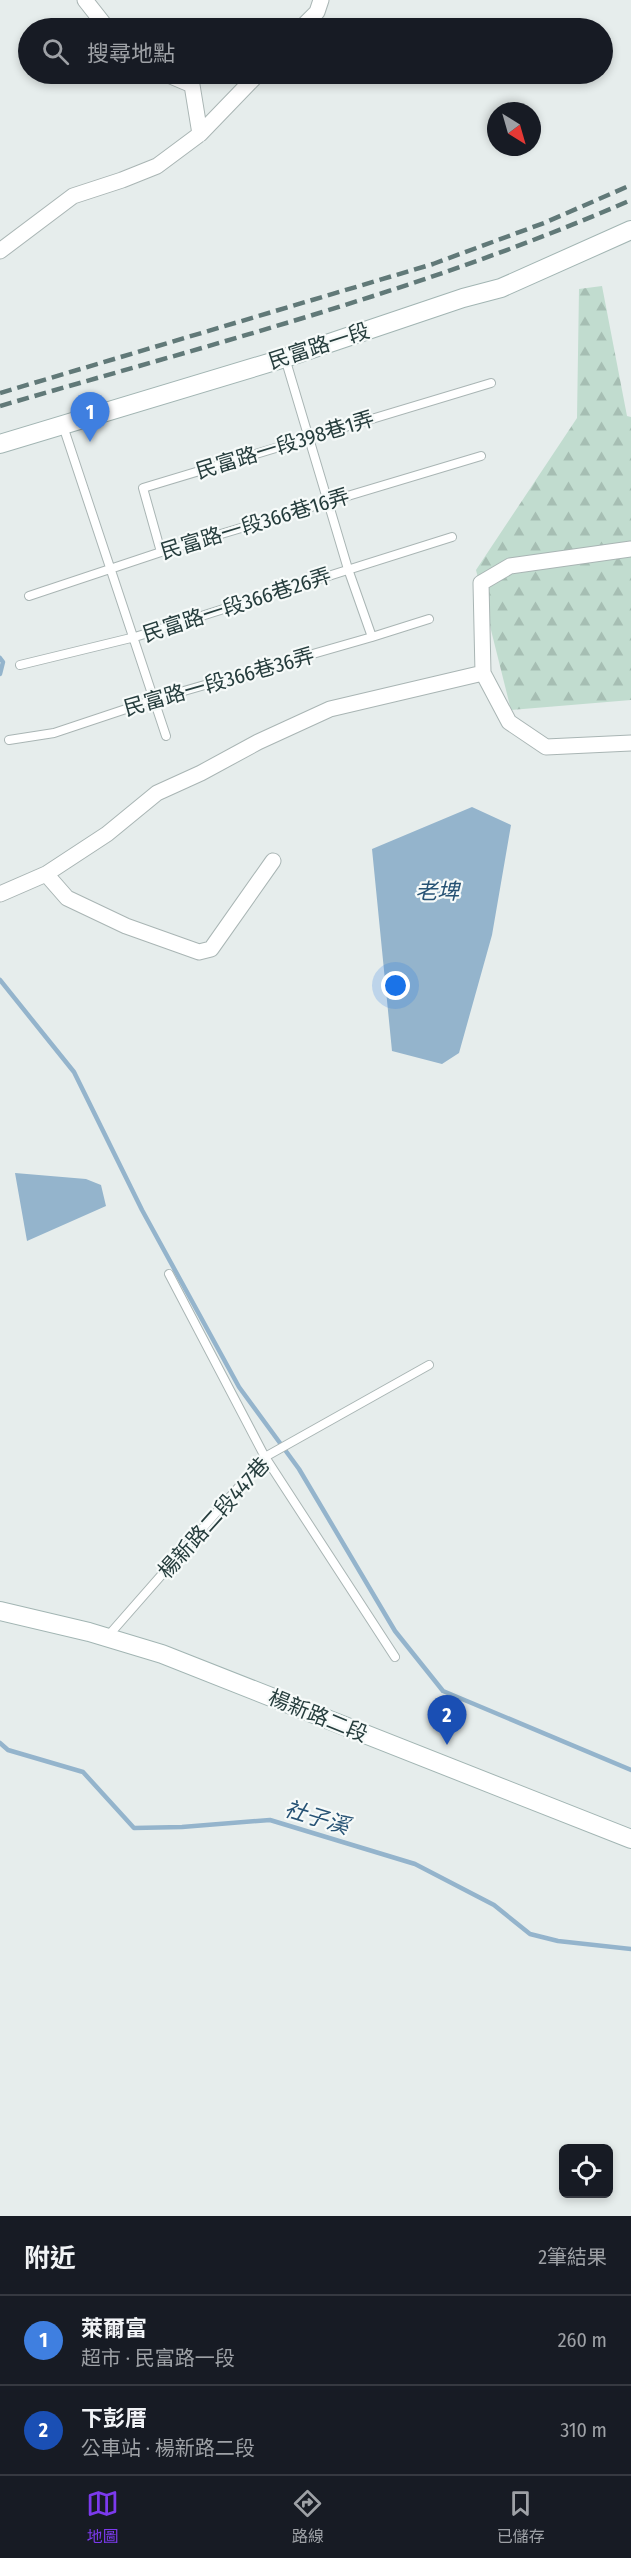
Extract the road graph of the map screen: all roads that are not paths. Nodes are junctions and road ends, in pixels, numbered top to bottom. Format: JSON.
{"nodes":[{"id":1,"x":85,"y":0,"type":"edge"},
{"id":2,"x":321,"y":0,"type":"edge"},
{"id":3,"x":99,"y":18,"type":"edge"},
{"id":4,"x":311,"y":18,"type":"edge"},
{"id":5,"x":190,"y":84,"type":"edge"},
{"id":6,"x":248,"y":84,"type":"edge"},
{"id":7,"x":200,"y":134,"type":"junction"},
{"id":8,"x":631,"y":230,"type":"edge"},
{"id":9,"x":0,"y":251,"type":"edge"},
{"id":10,"x":285,"y":358,"type":"junction"},
{"id":11,"x":491,"y":383,"type":"dead end"},
{"id":12,"x":63,"y":425,"type":"junction"},
{"id":13,"x":308,"y":438,"type":"junction"},
{"id":14,"x":0,"y":444,"type":"edge"},
{"id":15,"x":481,"y":456,"type":"dead end"},
{"id":16,"x":327,"y":501,"type":"junction"},
{"id":17,"x":452,"y":537,"type":"dead end"},
{"id":18,"x":631,"y":549,"type":"edge"},
{"id":19,"x":161,"y":552,"type":"junction"},
{"id":20,"x":112,"y":568,"type":"junction"},
{"id":21,"x":348,"y":569,"type":"junction"},
{"id":22,"x":29,"y":596,"type":"dead end"},
{"id":23,"x":429,"y":619,"type":"dead end"},
{"id":24,"x":135,"y":637,"type":"junction"},
{"id":25,"x":372,"y":638,"type":"junction"},
{"id":26,"x":20,"y":665,"type":"dead end"},
{"id":27,"x":483,"y":673,"type":"junction"},
{"id":28,"x":156,"y":699,"type":"junction"},
{"id":29,"x":166,"y":736,"type":"dead end"},
{"id":30,"x":9,"y":740,"type":"dead end"},
{"id":31,"x":631,"y":743,"type":"edge"},
{"id":32,"x":273,"y":861,"type":"dead end"},
{"id":33,"x":46,"y":874,"type":"junction"},
{"id":34,"x":0,"y":894,"type":"edge"},
{"id":35,"x":169,"y":1274,"type":"dead end"},
{"id":36,"x":429,"y":1365,"type":"dead end"},
{"id":37,"x":266,"y":1457,"type":"junction"},
{"id":38,"x":0,"y":1611,"type":"edge"},
{"id":39,"x":107,"y":1637,"type":"junction"},
{"id":40,"x":395,"y":1657,"type":"dead end"},
{"id":41,"x":631,"y":1839,"type":"edge"}],
"edges":[{"from":1,"to":3,"type":"street"},
{"from":2,"to":4,"type":"street"},
{"from":5,"to":7,"type":"street"},
{"from":6,"to":7,"type":"street"},
{"from":7,"to":9,"type":"street"},
{"from":8,"to":10,"type":"main road","name":"民富路一段"},
{"from":10,"to":12,"type":"main road","name":"民富路一段"},
{"from":10,"to":13,"type":"lane"},
{"from":11,"to":13,"type":"lane","name":"民富路一段398巷1弄"},
{"from":12,"to":14,"type":"main road","name":"民富路一段"},
{"from":12,"to":20,"type":"lane"},
{"from":13,"to":16,"type":"lane"},
{"from":13,"to":19,"type":"lane","name":"民富路一段398巷1弄"},
{"from":15,"to":16,"type":"lane","name":"民富路一段366巷16弄"},
{"from":16,"to":19,"type":"lane","name":"民富路一段366巷16弄"},
{"from":16,"to":21,"type":"lane"},
{"from":17,"to":21,"type":"lane","name":"民富路一段366巷26弄"},
{"from":18,"to":27,"type":"street"},
{"from":19,"to":20,"type":"lane","name":"民富路一段366巷16弄"},
{"from":20,"to":22,"type":"lane","name":"民富路一段366巷16弄"},
{"from":20,"to":24,"type":"lane"},
{"from":21,"to":24,"type":"lane","name":"民富路一段366巷26弄"},
{"from":21,"to":25,"type":"lane"},
{"from":23,"to":25,"type":"lane","name":"民富路一段366巷36弄"},
{"from":24,"to":26,"type":"lane","name":"民富路一段366巷26弄"},
{"from":24,"to":28,"type":"lane"},
{"from":25,"to":28,"type":"lane","name":"民富路一段366巷36弄"},
{"from":27,"to":31,"type":"street"},
{"from":27,"to":33,"type":"street"},
{"from":28,"to":29,"type":"lane"},
{"from":28,"to":30,"type":"lane","name":"民富路一段366巷36弄"},
{"from":32,"to":33,"type":"street"},
{"from":33,"to":34,"type":"street"},
{"from":35,"to":37,"type":"lane"},
{"from":36,"to":37,"type":"lane","name":"楊新路二段447巷"},
{"from":37,"to":39,"type":"lane","name":"楊新路二段447巷"},
{"from":37,"to":40,"type":"lane"},
{"from":38,"to":39,"type":"main road","name":"楊新路二段"},
{"from":39,"to":41,"type":"main road","name":"楊新路二段"}]}
